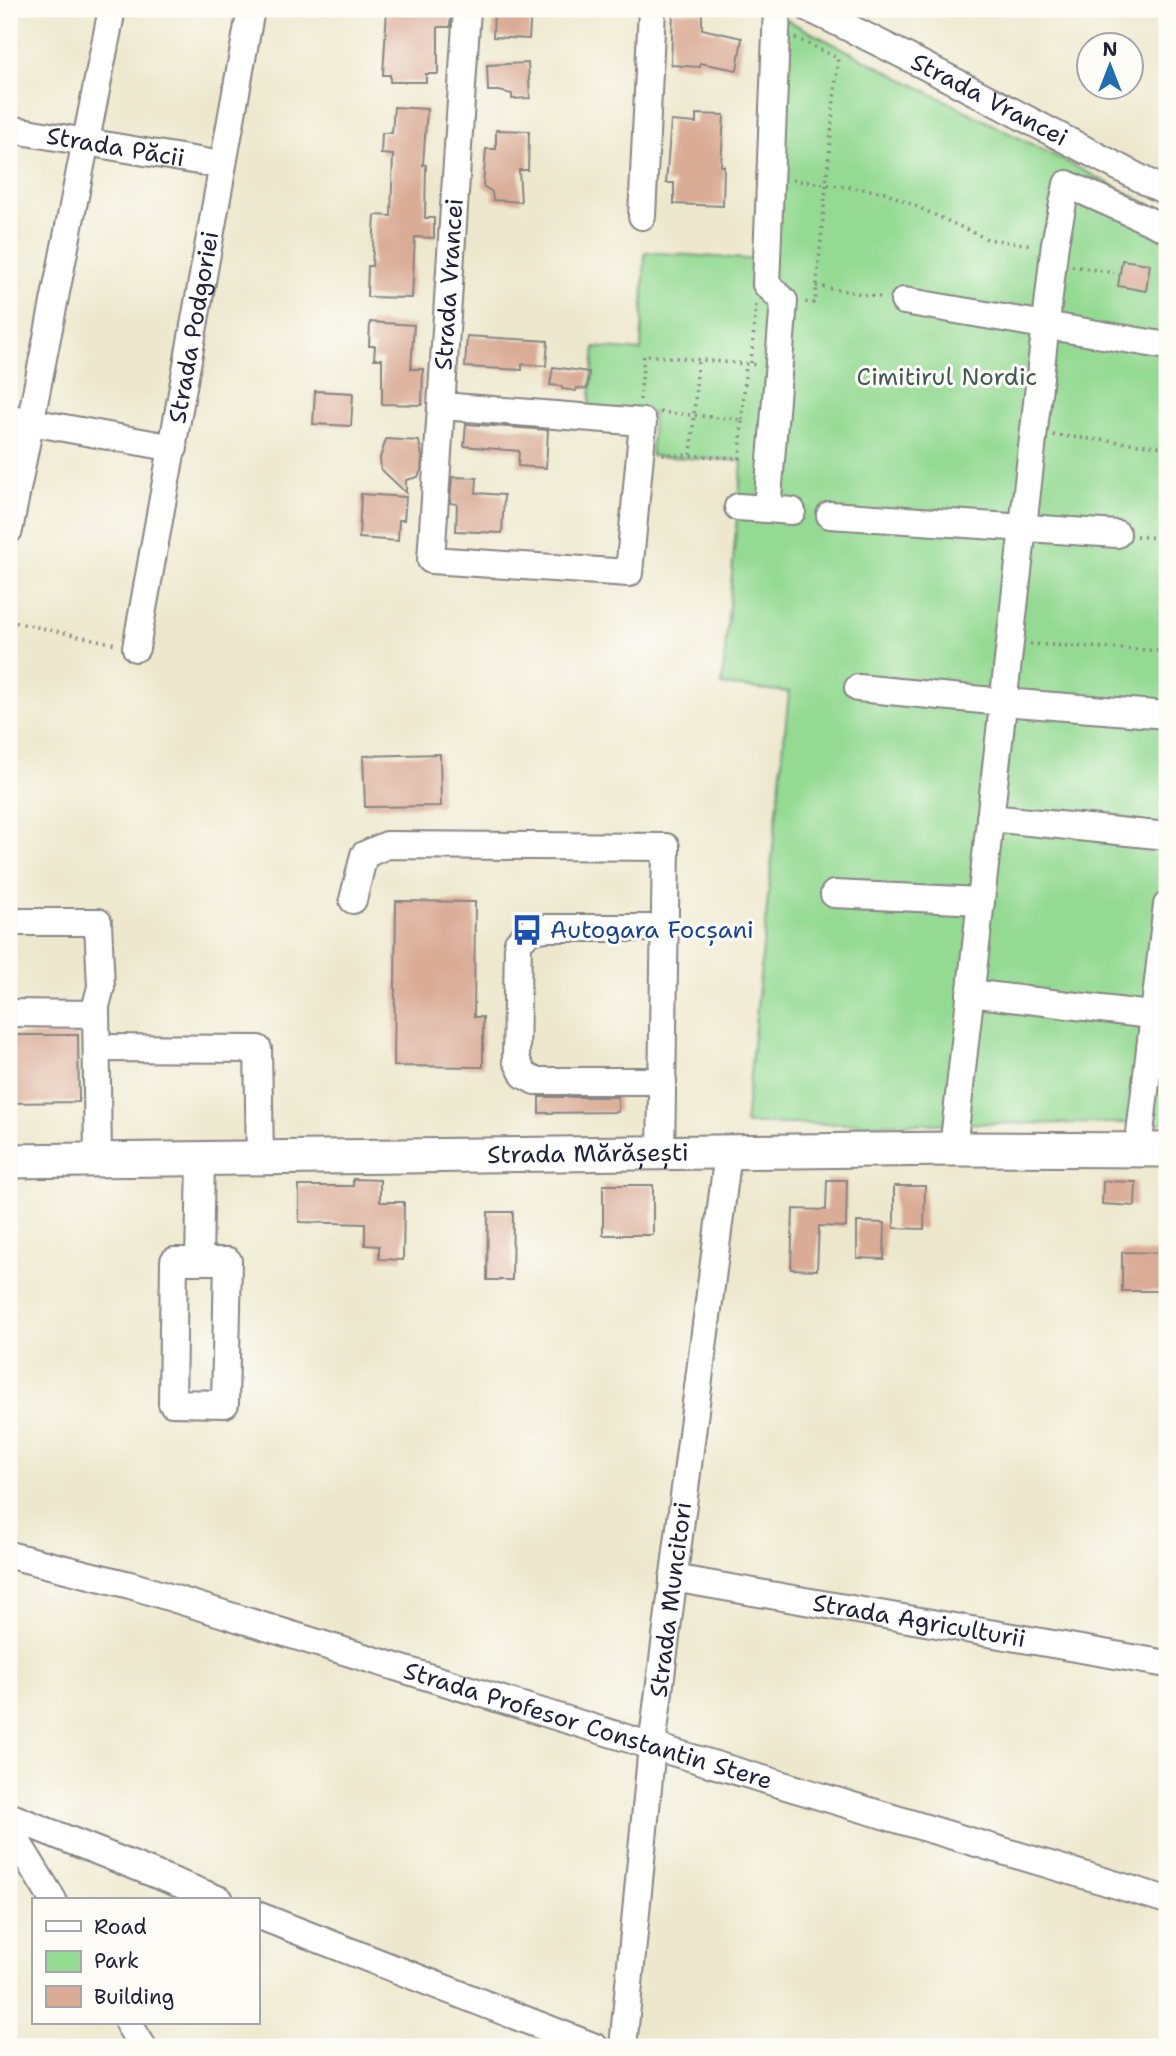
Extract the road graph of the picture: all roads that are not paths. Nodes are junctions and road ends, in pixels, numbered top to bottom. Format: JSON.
{"nodes":[{"id":1,"x":112,"y":9,"type":"edge"},
{"id":2,"x":251,"y":9,"type":"edge"},
{"id":3,"x":467,"y":9,"type":"edge"},
{"id":4,"x":652,"y":9,"type":"edge"},
{"id":5,"x":810,"y":9,"type":"edge"},
{"id":6,"x":776,"y":19,"type":"edge"},
{"id":7,"x":9,"y":129,"type":"edge"},
{"id":8,"x":86,"y":141,"type":"junction"},
{"id":9,"x":222,"y":165,"type":"junction"},
{"id":10,"x":1167,"y":192,"type":"edge"},
{"id":11,"x":642,"y":216,"type":"dead end"},
{"id":12,"x":1167,"y":229,"type":"edge"},
{"id":13,"x":904,"y":301,"type":"road end"},
{"id":14,"x":1046,"y":325,"type":"junction"},
{"id":15,"x":1167,"y":346,"type":"edge"},
{"id":16,"x":442,"y":406,"type":"junction"},
{"id":17,"x":20,"y":420,"type":"edge"},
{"id":18,"x":174,"y":448,"type":"junction"},
{"id":19,"x":738,"y":507,"type":"dead end"},
{"id":20,"x":830,"y":515,"type":"dead end"},
{"id":21,"x":1023,"y":528,"type":"junction"},
{"id":22,"x":9,"y":530,"type":"edge"},
{"id":23,"x":1117,"y":534,"type":"road end"},
{"id":24,"x":136,"y":648,"type":"road end"},
{"id":25,"x":858,"y":688,"type":"dead end"},
{"id":26,"x":1003,"y":702,"type":"junction"},
{"id":27,"x":1167,"y":715,"type":"edge"},
{"id":28,"x":990,"y":818,"type":"junction"},
{"id":29,"x":1167,"y":836,"type":"edge"},
{"id":30,"x":834,"y":894,"type":"dead end"},
{"id":31,"x":354,"y":900,"type":"dead end"},
{"id":32,"x":981,"y":901,"type":"junction"},
{"id":33,"x":1167,"y":905,"type":"edge"},
{"id":34,"x":9,"y":922,"type":"edge"},
{"id":35,"x":664,"y":928,"type":"junction"},
{"id":36,"x":970,"y":993,"type":"junction"},
{"id":37,"x":9,"y":1013,"type":"edge"},
{"id":38,"x":96,"y":1014,"type":"junction"},
{"id":39,"x":1161,"y":1016,"type":"edge"},
{"id":40,"x":97,"y":1048,"type":"junction"},
{"id":41,"x":663,"y":1081,"type":"junction"},
{"id":42,"x":953,"y":1149,"type":"junction"},
{"id":43,"x":1153,"y":1150,"type":"edge"},
{"id":44,"x":661,"y":1153,"type":"junction"},
{"id":45,"x":728,"y":1153,"type":"junction"},
{"id":46,"x":261,"y":1158,"type":"junction"},
{"id":47,"x":201,"y":1159,"type":"junction"},
{"id":48,"x":98,"y":1160,"type":"junction"},
{"id":49,"x":9,"y":1161,"type":"edge"},
{"id":50,"x":199,"y":1261,"type":"junction"},
{"id":51,"x":9,"y":1555,"type":"edge"},
{"id":52,"x":673,"y":1578,"type":"junction"},
{"id":53,"x":1167,"y":1664,"type":"edge"},
{"id":54,"x":652,"y":1746,"type":"junction"},
{"id":55,"x":9,"y":1816,"type":"edge"},
{"id":56,"x":9,"y":1828,"type":"edge"},
{"id":57,"x":52,"y":1898,"type":"edge"},
{"id":58,"x":215,"y":1898,"type":"edge"},
{"id":59,"x":1167,"y":1900,"type":"edge"},
{"id":60,"x":259,"y":1916,"type":"edge"},
{"id":61,"x":129,"y":2024,"type":"edge"},
{"id":62,"x":143,"y":2047,"type":"edge"},
{"id":63,"x":595,"y":2047,"type":"edge"},
{"id":64,"x":623,"y":2047,"type":"edge"}],
"edges":[{"from":1,"to":8,"type":"street"},
{"from":2,"to":9,"type":"street","name":"Strada Podgoriei"},
{"from":3,"to":16,"type":"street","name":"Strada Vrancei"},
{"from":4,"to":11,"type":"street"},
{"from":5,"to":10,"type":"street","name":"Strada Vrancei"},
{"from":6,"to":19,"type":"street"},
{"from":7,"to":8,"type":"street","name":"Strada Păcii"},
{"from":8,"to":9,"type":"street","name":"Strada Păcii"},
{"from":8,"to":17,"type":"street"},
{"from":9,"to":18,"type":"street","name":"Strada Podgoriei"},
{"from":12,"to":14,"type":"street"},
{"from":13,"to":14,"type":"street"},
{"from":14,"to":15,"type":"street"},
{"from":14,"to":21,"type":"street"},
{"from":16,"to":16,"type":"street","name":"Strada Vrancei"},
{"from":17,"to":18,"type":"street"},
{"from":17,"to":22,"type":"street"},
{"from":18,"to":24,"type":"street","name":"Strada Podgoriei"},
{"from":20,"to":21,"type":"street"},
{"from":21,"to":23,"type":"street"},
{"from":21,"to":26,"type":"street"},
{"from":25,"to":26,"type":"street"},
{"from":26,"to":27,"type":"street"},
{"from":26,"to":28,"type":"street"},
{"from":28,"to":29,"type":"street"},
{"from":28,"to":32,"type":"street"},
{"from":30,"to":32,"type":"street"},
{"from":31,"to":35,"type":"street"},
{"from":32,"to":36,"type":"street"},
{"from":33,"to":39,"type":"street"},
{"from":34,"to":38,"type":"street"},
{"from":35,"to":41,"type":"street"},
{"from":35,"to":41,"type":"street"},
{"from":36,"to":39,"type":"street"},
{"from":36,"to":42,"type":"street"},
{"from":37,"to":38,"type":"street"},
{"from":38,"to":40,"type":"street"},
{"from":39,"to":43,"type":"street"},
{"from":40,"to":46,"type":"street"},
{"from":40,"to":48,"type":"street"},
{"from":41,"to":44,"type":"street"},
{"from":42,"to":43,"type":"main road","name":"Strada Mărășești"},
{"from":42,"to":45,"type":"main road","name":"Strada Mărășești"},
{"from":44,"to":45,"type":"main road","name":"Strada Mărășești"},
{"from":44,"to":46,"type":"main road","name":"Strada Mărășești"},
{"from":45,"to":52,"type":"street","name":"Strada Muncitori"},
{"from":46,"to":47,"type":"main road","name":"Strada Mărășești"},
{"from":47,"to":48,"type":"main road","name":"Strada Mărășești"},
{"from":47,"to":50,"type":"street"},
{"from":48,"to":49,"type":"main road","name":"Strada Mărășești"},
{"from":50,"to":50,"type":"street"},
{"from":51,"to":54,"type":"street","name":"Strada Profesor Constantin Stere"},
{"from":52,"to":53,"type":"street","name":"Strada Agriculturii"},
{"from":52,"to":54,"type":"street","name":"Strada Muncitori"},
{"from":54,"to":59,"type":"street","name":"Strada Profesor Constantin Stere"},
{"from":54,"to":64,"type":"street","name":"Strada Muncitori"},
{"from":55,"to":58,"type":"street"},
{"from":56,"to":57,"type":"street"},
{"from":60,"to":63,"type":"street"},
{"from":61,"to":62,"type":"street"}]}
